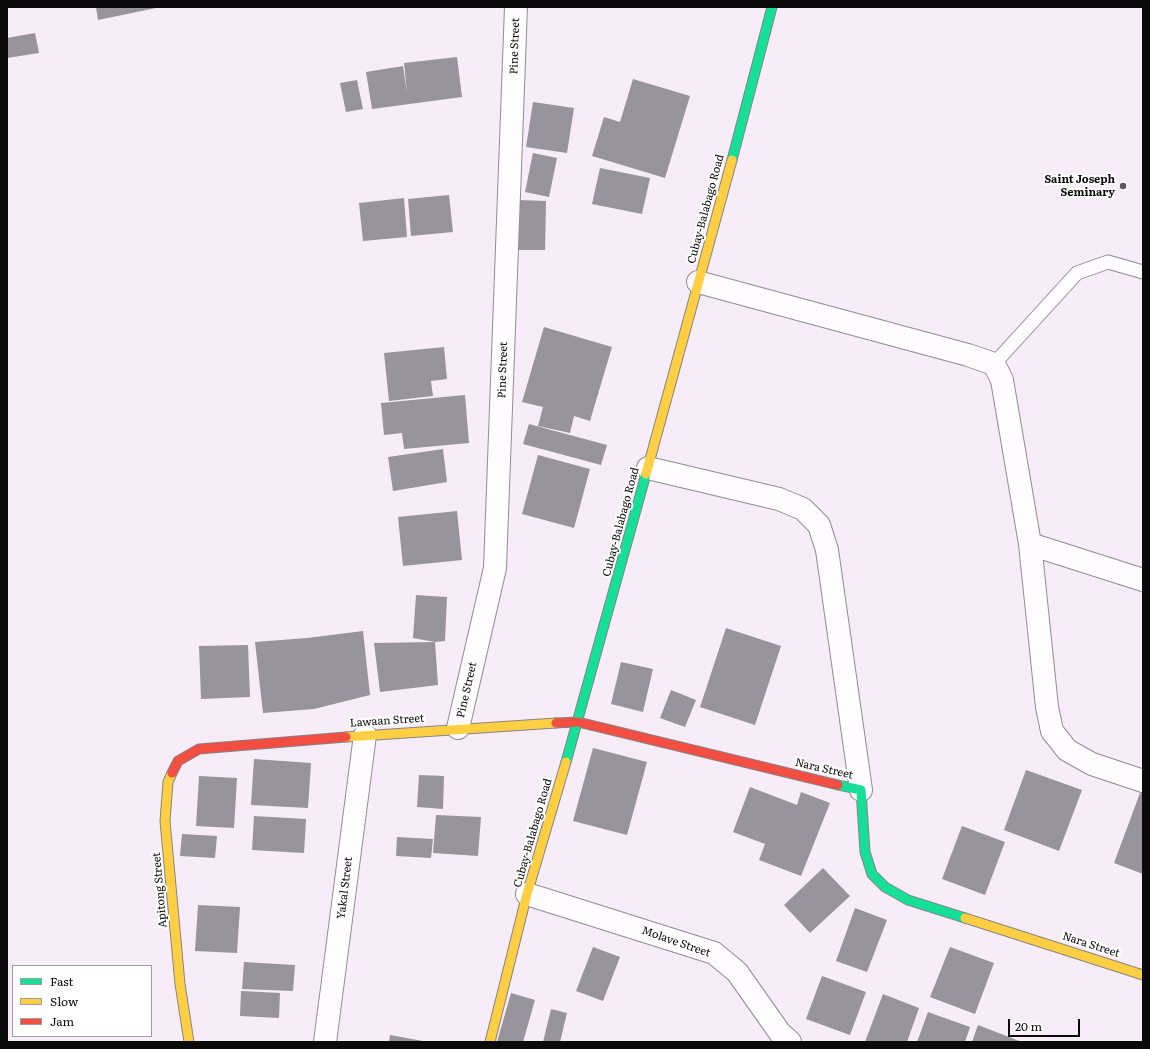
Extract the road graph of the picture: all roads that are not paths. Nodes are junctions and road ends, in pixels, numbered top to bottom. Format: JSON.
{"nodes":[{"id":1,"x":516,"y":7,"type":"edge"},
{"id":2,"x":772,"y":7,"type":"edge"},
{"id":3,"x":1143,"y":272,"type":"edge"},
{"id":4,"x":698,"y":282,"type":"junction"},
{"id":5,"x":994,"y":364,"type":"junction"},
{"id":6,"x":648,"y":468,"type":"junction"},
{"id":7,"x":1030,"y":544,"type":"junction"},
{"id":8,"x":1143,"y":580,"type":"edge"},
{"id":9,"x":578,"y":722,"type":"junction"},
{"id":10,"x":458,"y":728,"type":"junction"},
{"id":11,"x":365,"y":735,"type":"junction"},
{"id":12,"x":199,"y":749,"type":"joint"},
{"id":13,"x":1143,"y":781,"type":"edge"},
{"id":14,"x":861,"y":790,"type":"junction"},
{"id":15,"x":527,"y":894,"type":"junction"},
{"id":16,"x":1143,"y":974,"type":"edge"},
{"id":17,"x":189,"y":1042,"type":"edge"},
{"id":18,"x":324,"y":1042,"type":"edge"},
{"id":19,"x":490,"y":1042,"type":"edge"},
{"id":20,"x":790,"y":1042,"type":"edge"}],
"edges":[{"from":1,"to":10,"type":"street","name":"Pine Street"},
{"from":2,"to":4,"type":"street","name":"Cubay-Balabago Road"},
{"from":3,"to":5,"type":"lane"},
{"from":4,"to":5,"type":"street"},
{"from":4,"to":6,"type":"street","name":"Cubay-Balabago Road"},
{"from":5,"to":7,"type":"street"},
{"from":6,"to":9,"type":"street","name":"Cubay-Balabago Road"},
{"from":6,"to":14,"type":"street"},
{"from":7,"to":8,"type":"street"},
{"from":7,"to":13,"type":"street"},
{"from":9,"to":10,"type":"street","name":"Lawaan Street"},
{"from":9,"to":14,"type":"street","name":"Nara Street"},
{"from":9,"to":15,"type":"street","name":"Cubay-Balabago Road"},
{"from":10,"to":11,"type":"street","name":"Lawaan Street"},
{"from":11,"to":12,"type":"street","name":"Lawaan Street"},
{"from":11,"to":18,"type":"street","name":"Yakal Street"},
{"from":12,"to":17,"type":"street","name":"Apitong Street"},
{"from":14,"to":16,"type":"street","name":"Nara Street"},
{"from":15,"to":19,"type":"street","name":"Cubay-Balabago Road"},
{"from":15,"to":20,"type":"street","name":"Molave Street"}]}
